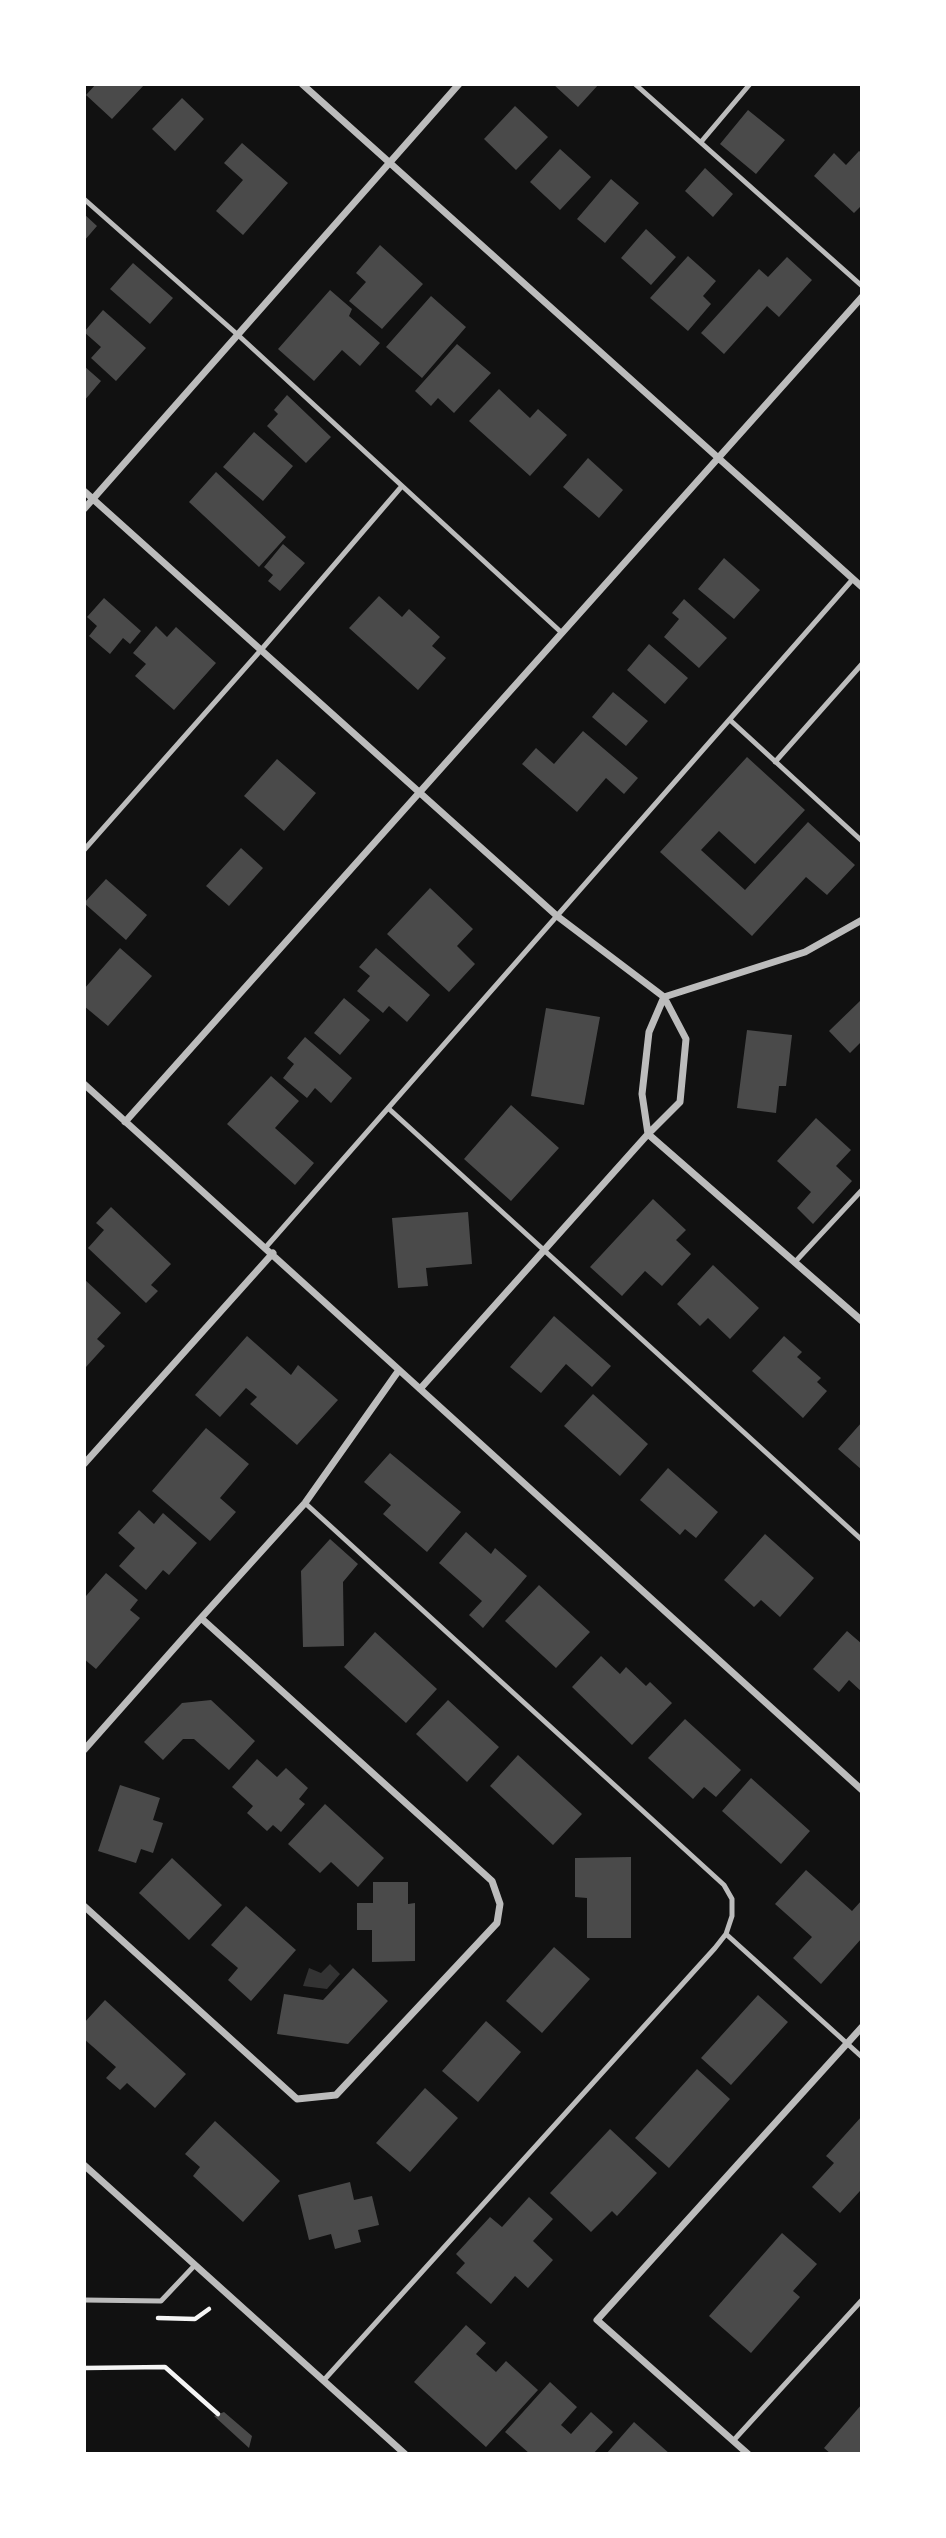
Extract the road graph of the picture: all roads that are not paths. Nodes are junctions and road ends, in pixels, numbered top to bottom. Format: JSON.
{"nodes":[{"id":1,"x":302,"y":84,"type":"edge"},
{"id":2,"x":459,"y":84,"type":"edge"},
{"id":3,"x":635,"y":84,"type":"edge"},
{"id":4,"x":750,"y":84,"type":"edge"},
{"id":5,"x":701,"y":142,"type":"junction"},
{"id":6,"x":390,"y":164,"type":"junction"},
{"id":7,"x":84,"y":199,"type":"edge"},
{"id":8,"x":862,"y":285,"type":"edge"},
{"id":9,"x":862,"y":297,"type":"edge"},
{"id":10,"x":238,"y":335,"type":"junction"},
{"id":11,"x":718,"y":459,"type":"junction"},
{"id":12,"x":402,"y":486,"type":"junction"},
{"id":13,"x":84,"y":491,"type":"edge"},
{"id":14,"x":93,"y":499,"type":"junction"},
{"id":15,"x":84,"y":509,"type":"edge"},
{"id":16,"x":853,"y":579,"type":"junction"},
{"id":17,"x":862,"y":587,"type":"edge"},
{"id":18,"x":562,"y":633,"type":"junction"},
{"id":19,"x":261,"y":650,"type":"junction"},
{"id":20,"x":862,"y":664,"type":"edge"},
{"id":21,"x":730,"y":720,"type":"junction"},
{"id":22,"x":775,"y":762,"type":"junction"},
{"id":23,"x":419,"y":793,"type":"junction"},
{"id":24,"x":862,"y":841,"type":"edge"},
{"id":25,"x":84,"y":850,"type":"edge"},
{"id":26,"x":557,"y":916,"type":"junction"},
{"id":27,"x":862,"y":920,"type":"edge"},
{"id":28,"x":664,"y":997,"type":"junction"},
{"id":29,"x":84,"y":1084,"type":"edge"},
{"id":30,"x":388,"y":1108,"type":"junction"},
{"id":31,"x":125,"y":1122,"type":"junction"},
{"id":32,"x":648,"y":1134,"type":"junction"},
{"id":33,"x":862,"y":1190,"type":"edge"},
{"id":34,"x":269,"y":1250,"type":"junction"},
{"id":35,"x":544,"y":1251,"type":"junction"},
{"id":36,"x":795,"y":1262,"type":"junction"},
{"id":37,"x":862,"y":1321,"type":"edge"},
{"id":38,"x":399,"y":1370,"type":"junction"},
{"id":39,"x":420,"y":1389,"type":"junction"},
{"id":40,"x":84,"y":1464,"type":"edge"},
{"id":41,"x":305,"y":1503,"type":"junction"},
{"id":42,"x":862,"y":1540,"type":"edge"},
{"id":43,"x":201,"y":1618,"type":"junction"},
{"id":44,"x":84,"y":1749,"type":"edge"},
{"id":45,"x":862,"y":1790,"type":"edge"},
{"id":46,"x":84,"y":1906,"type":"edge"},
{"id":47,"x":726,"y":1934,"type":"junction"},
{"id":48,"x":862,"y":2027,"type":"edge"},
{"id":49,"x":847,"y":2044,"type":"junction"},
{"id":50,"x":862,"y":2057,"type":"edge"},
{"id":51,"x":84,"y":2165,"type":"edge"},
{"id":52,"x":195,"y":2265,"type":"junction"},
{"id":53,"x":84,"y":2300,"type":"edge"},
{"id":54,"x":862,"y":2300,"type":"edge"},
{"id":55,"x":324,"y":2381,"type":"junction"},
{"id":56,"x":733,"y":2441,"type":"junction"},
{"id":57,"x":405,"y":2454,"type":"edge"},
{"id":58,"x":748,"y":2454,"type":"edge"}],
"edges":[{"from":1,"to":6,"type":"street"},
{"from":2,"to":6,"type":"street"},
{"from":3,"to":5,"type":"lane"},
{"from":4,"to":5,"type":"lane"},
{"from":5,"to":8,"type":"lane"},
{"from":6,"to":10,"type":"street"},
{"from":6,"to":11,"type":"street"},
{"from":7,"to":10,"type":"lane"},
{"from":9,"to":11,"type":"street"},
{"from":10,"to":12,"type":"lane"},
{"from":10,"to":14,"type":"street"},
{"from":11,"to":16,"type":"street"},
{"from":11,"to":18,"type":"street"},
{"from":12,"to":18,"type":"lane"},
{"from":12,"to":19,"type":"lane"},
{"from":13,"to":14,"type":"street"},
{"from":14,"to":15,"type":"street"},
{"from":14,"to":19,"type":"street"},
{"from":16,"to":17,"type":"street"},
{"from":16,"to":21,"type":"lane"},
{"from":18,"to":23,"type":"street"},
{"from":19,"to":23,"type":"street"},
{"from":19,"to":25,"type":"lane"},
{"from":20,"to":22,"type":"lane"},
{"from":21,"to":22,"type":"lane"},
{"from":21,"to":26,"type":"lane"},
{"from":22,"to":24,"type":"lane"},
{"from":23,"to":26,"type":"street"},
{"from":23,"to":31,"type":"street"},
{"from":26,"to":28,"type":"street"},
{"from":26,"to":30,"type":"lane"},
{"from":27,"to":28,"type":"street"},
{"from":28,"to":32,"type":"street"},
{"from":28,"to":32,"type":"street"},
{"from":29,"to":31,"type":"street"},
{"from":30,"to":34,"type":"lane"},
{"from":30,"to":35,"type":"lane"},
{"from":31,"to":34,"type":"street"},
{"from":32,"to":35,"type":"street"},
{"from":32,"to":36,"type":"street"},
{"from":33,"to":36,"type":"lane"},
{"from":34,"to":38,"type":"street"},
{"from":34,"to":40,"type":"street"},
{"from":35,"to":39,"type":"street"},
{"from":35,"to":42,"type":"lane"},
{"from":36,"to":37,"type":"street"},
{"from":38,"to":39,"type":"street"},
{"from":38,"to":41,"type":"street"},
{"from":39,"to":45,"type":"street"},
{"from":41,"to":43,"type":"street"},
{"from":41,"to":47,"type":"lane"},
{"from":43,"to":44,"type":"street"},
{"from":43,"to":46,"type":"street"},
{"from":47,"to":49,"type":"lane"},
{"from":47,"to":55,"type":"lane"},
{"from":48,"to":49,"type":"street"},
{"from":49,"to":50,"type":"lane"},
{"from":49,"to":56,"type":"street"},
{"from":51,"to":52,"type":"street"},
{"from":52,"to":53,"type":"lane"},
{"from":52,"to":55,"type":"street"},
{"from":54,"to":56,"type":"lane"},
{"from":55,"to":57,"type":"street"},
{"from":56,"to":58,"type":"street"}]}
